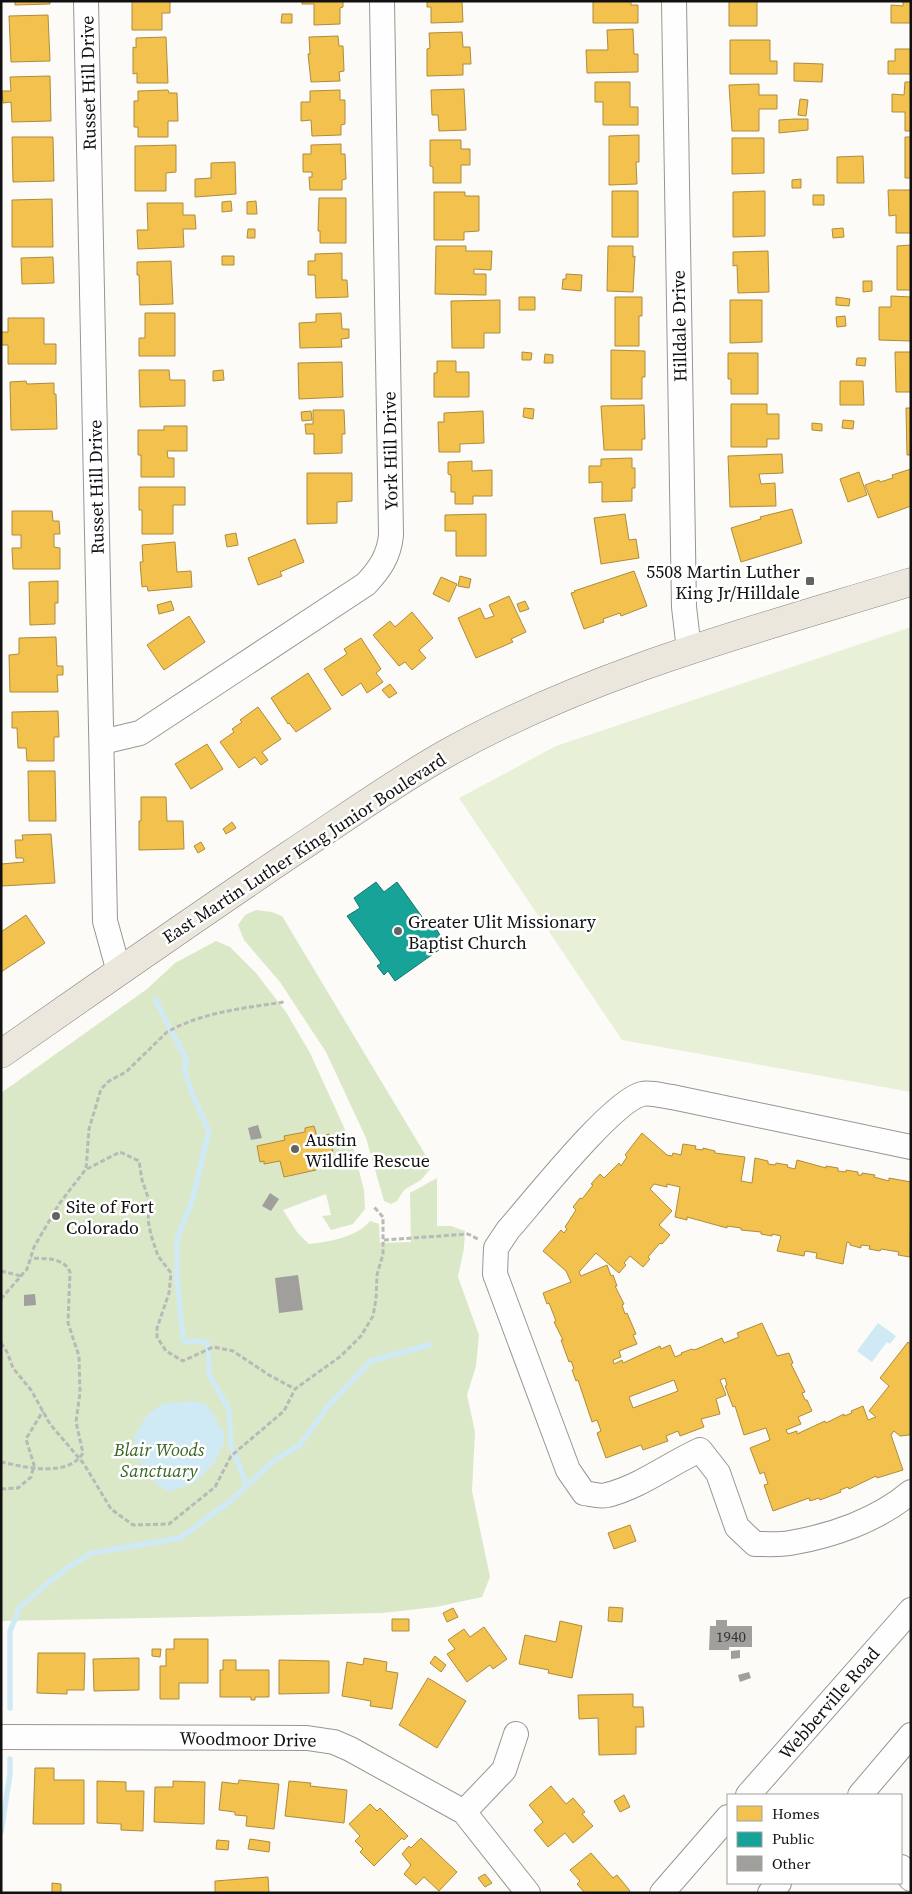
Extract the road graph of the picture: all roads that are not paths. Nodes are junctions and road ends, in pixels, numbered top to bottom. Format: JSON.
{"nodes":[{"id":1,"x":86,"y":1,"type":"edge"},
{"id":2,"x":382,"y":1,"type":"edge"},
{"id":3,"x":674,"y":1,"type":"edge"},
{"id":4,"x":911,"y":582,"type":"edge"},
{"id":5,"x":689,"y":650,"type":"junction"},
{"id":6,"x":102,"y":742,"type":"junction"},
{"id":7,"x":118,"y":972,"type":"junction"},
{"id":8,"x":1,"y":1054,"type":"edge"},
{"id":9,"x":911,"y":1147,"type":"edge"},
{"id":10,"x":911,"y":1492,"type":"edge"},
{"id":11,"x":908,"y":1620,"type":"edge"},
{"id":12,"x":516,"y":1734,"type":"dead end"},
{"id":13,"x":911,"y":1735,"type":"edge"},
{"id":14,"x":1,"y":1737,"type":"edge"},
{"id":15,"x":749,"y":1794,"type":"edge"},
{"id":16,"x":861,"y":1794,"type":"edge"},
{"id":17,"x":464,"y":1812,"type":"junction"},
{"id":18,"x":727,"y":1819,"type":"edge"},
{"id":19,"x":902,"y":1868,"type":"edge"},
{"id":20,"x":911,"y":1878,"type":"edge"},
{"id":21,"x":528,"y":1893,"type":"edge"},
{"id":22,"x":662,"y":1893,"type":"edge"}],
"edges":[{"from":1,"to":6,"type":"street","name":"Russet Hill Drive"},
{"from":2,"to":6,"type":"street","name":"York Hill Drive"},
{"from":3,"to":5,"type":"street","name":"Hilldale Drive"},
{"from":4,"to":5,"type":"main road","name":"East Martin Luther King Junior Boulevard"},
{"from":5,"to":7,"type":"main road","name":"East Martin Luther King Junior Boulevard"},
{"from":6,"to":7,"type":"street","name":"Russet Hill Drive"},
{"from":7,"to":8,"type":"main road","name":"East Martin Luther King Junior Boulevard"},
{"from":9,"to":10,"type":"street"},
{"from":11,"to":15,"type":"street","name":"Webberville Road"},
{"from":12,"to":17,"type":"street"},
{"from":13,"to":16,"type":"street"},
{"from":14,"to":17,"type":"street","name":"Woodmoor Drive"},
{"from":17,"to":21,"type":"street","name":"Woodmoor Drive"},
{"from":18,"to":22,"type":"street"},
{"from":19,"to":20,"type":"street"}]}
